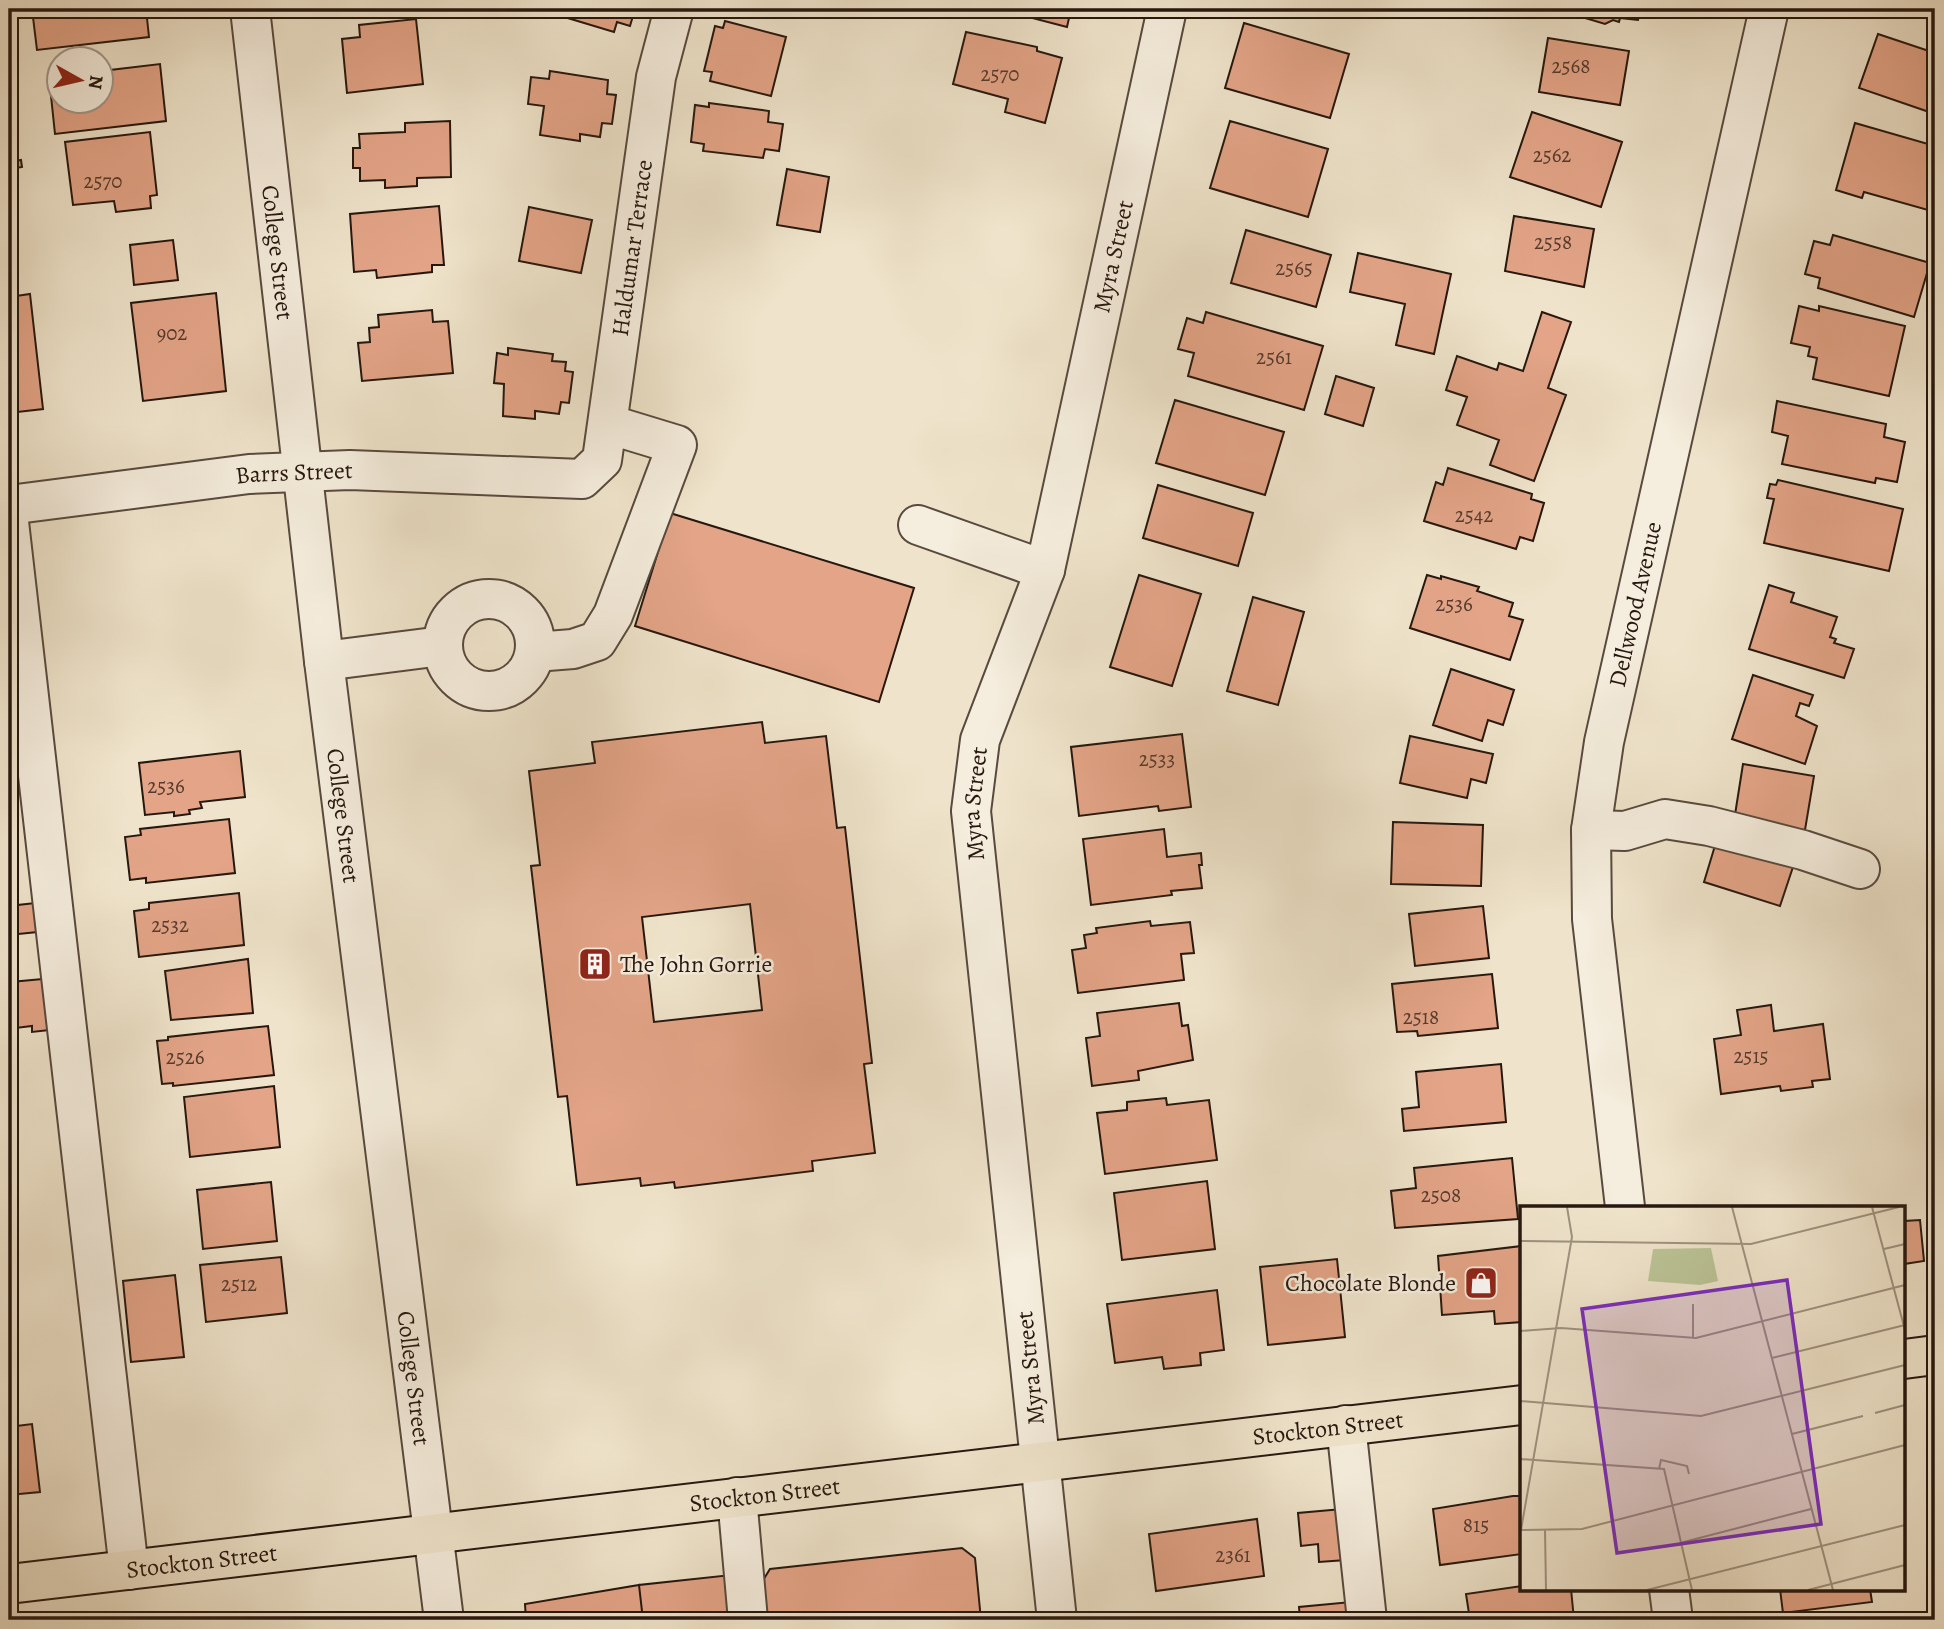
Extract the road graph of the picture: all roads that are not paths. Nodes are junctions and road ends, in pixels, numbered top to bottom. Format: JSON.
{"nodes":[{"id":1,"x":250,"y":9,"type":"edge"},
{"id":2,"x":674,"y":9,"type":"edge"},
{"id":3,"x":1167,"y":9,"type":"edge"},
{"id":4,"x":1769,"y":9,"type":"edge"},
{"id":5,"x":608,"y":424,"type":"junction"},
{"id":6,"x":303,"y":472,"type":"junction"},
{"id":7,"x":582,"y":479,"type":"joint"},
{"id":8,"x":9,"y":505,"type":"edge"},
{"id":9,"x":9,"y":522,"type":"edge"},
{"id":10,"x":918,"y":525,"type":"dead end"},
{"id":11,"x":1045,"y":570,"type":"junction"},
{"id":12,"x":442,"y":646,"type":"junction"},
{"id":13,"x":535,"y":652,"type":"junction"},
{"id":14,"x":324,"y":661,"type":"junction"},
{"id":15,"x":1591,"y":830,"type":"junction"},
{"id":16,"x":1860,"y":869,"type":"dead end"},
{"id":17,"x":1625,"y":1206,"type":"edge"},
{"id":18,"x":1935,"y":1355,"type":"edge"},
{"id":19,"x":1906,"y":1359,"type":"edge"},
{"id":20,"x":1520,"y":1405,"type":"edge"},
{"id":21,"x":1346,"y":1425,"type":"junction"},
{"id":22,"x":1040,"y":1461,"type":"junction"},
{"id":23,"x":737,"y":1497,"type":"junction"},
{"id":24,"x":434,"y":1532,"type":"junction"},
{"id":25,"x":129,"y":1570,"type":"junction"},
{"id":26,"x":9,"y":1584,"type":"edge"},
{"id":27,"x":1669,"y":1590,"type":"edge"},
{"id":28,"x":444,"y":1620,"type":"edge"},
{"id":29,"x":748,"y":1620,"type":"edge"},
{"id":30,"x":1057,"y":1620,"type":"edge"},
{"id":31,"x":1367,"y":1620,"type":"edge"},
{"id":32,"x":1673,"y":1620,"type":"edge"}],
"edges":[{"from":1,"to":6,"type":"street","name":"College Street"},
{"from":2,"to":5,"type":"street","name":"Haldumar Terrace"},
{"from":3,"to":11,"type":"street","name":"Myra Street"},
{"from":4,"to":15,"type":"street","name":"Dellwood Avenue"},
{"from":5,"to":7,"type":"street","name":"Haldumar Terrace"},
{"from":5,"to":13,"type":"street"},
{"from":6,"to":7,"type":"street","name":"Barrs Street"},
{"from":6,"to":8,"type":"street","name":"Barrs Street"},
{"from":6,"to":14,"type":"street","name":"College Street"},
{"from":9,"to":25,"type":"street"},
{"from":10,"to":11,"type":"street"},
{"from":11,"to":22,"type":"street","name":"Myra Street"},
{"from":12,"to":13,"type":"street"},
{"from":12,"to":13,"type":"street"},
{"from":12,"to":14,"type":"street"},
{"from":14,"to":24,"type":"street","name":"College Street"},
{"from":15,"to":16,"type":"street"},
{"from":15,"to":17,"type":"street","name":"Dellwood Avenue"},
{"from":18,"to":19,"type":"main road"},
{"from":20,"to":21,"type":"main road","name":"Stockton Street"},
{"from":21,"to":22,"type":"main road","name":"Stockton Street"},
{"from":21,"to":31,"type":"street"},
{"from":22,"to":23,"type":"main road","name":"Stockton Street"},
{"from":22,"to":30,"type":"street","name":"Myra Street"},
{"from":23,"to":24,"type":"main road","name":"Stockton Street"},
{"from":23,"to":29,"type":"street"},
{"from":24,"to":25,"type":"main road","name":"Stockton Street"},
{"from":24,"to":28,"type":"street","name":"College Street"},
{"from":25,"to":26,"type":"main road","name":"Stockton Street"},
{"from":27,"to":32,"type":"street"}]}
